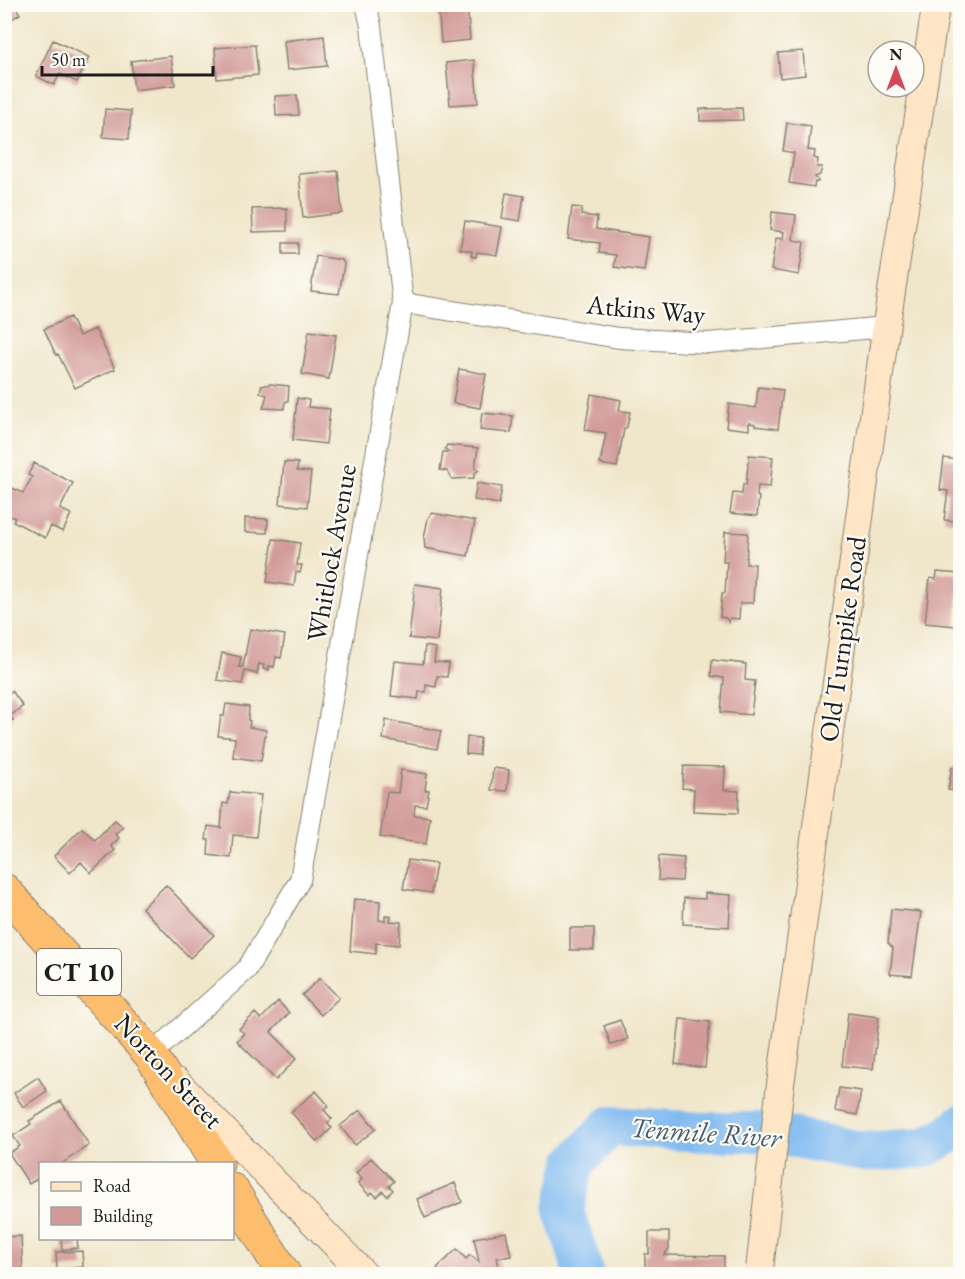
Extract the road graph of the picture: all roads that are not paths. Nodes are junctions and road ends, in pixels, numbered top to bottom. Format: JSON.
{"nodes":[{"id":1,"x":366,"y":4,"type":"edge"},
{"id":2,"x":936,"y":4,"type":"edge"},
{"id":3,"x":404,"y":303,"type":"junction"},
{"id":4,"x":886,"y":327,"type":"junction"},
{"id":5,"x":4,"y":890,"type":"edge"},
{"id":6,"x":151,"y":1055,"type":"junction"},
{"id":7,"x":216,"y":1162,"type":"edge"},
{"id":8,"x":234,"y":1193,"type":"edge"},
{"id":9,"x":284,"y":1275,"type":"edge"},
{"id":10,"x":364,"y":1275,"type":"edge"},
{"id":11,"x":759,"y":1275,"type":"edge"}],
"edges":[{"from":1,"to":3,"type":"street","name":"Whitlock Avenue"},
{"from":2,"to":4,"type":"main road","name":"Old Turnpike Road"},
{"from":3,"to":4,"type":"street","name":"Atkins Way"},
{"from":3,"to":6,"type":"street","name":"Whitlock Avenue"},
{"from":4,"to":11,"type":"main road","name":"Old Turnpike Road"},
{"from":5,"to":6,"type":"highway","name":"Norton Street","number":"CT 10"},
{"from":6,"to":7,"type":"highway","number":"CT 10"},
{"from":6,"to":10,"type":"main road","name":"Norton Street"},
{"from":8,"to":9,"type":"highway"}]}
